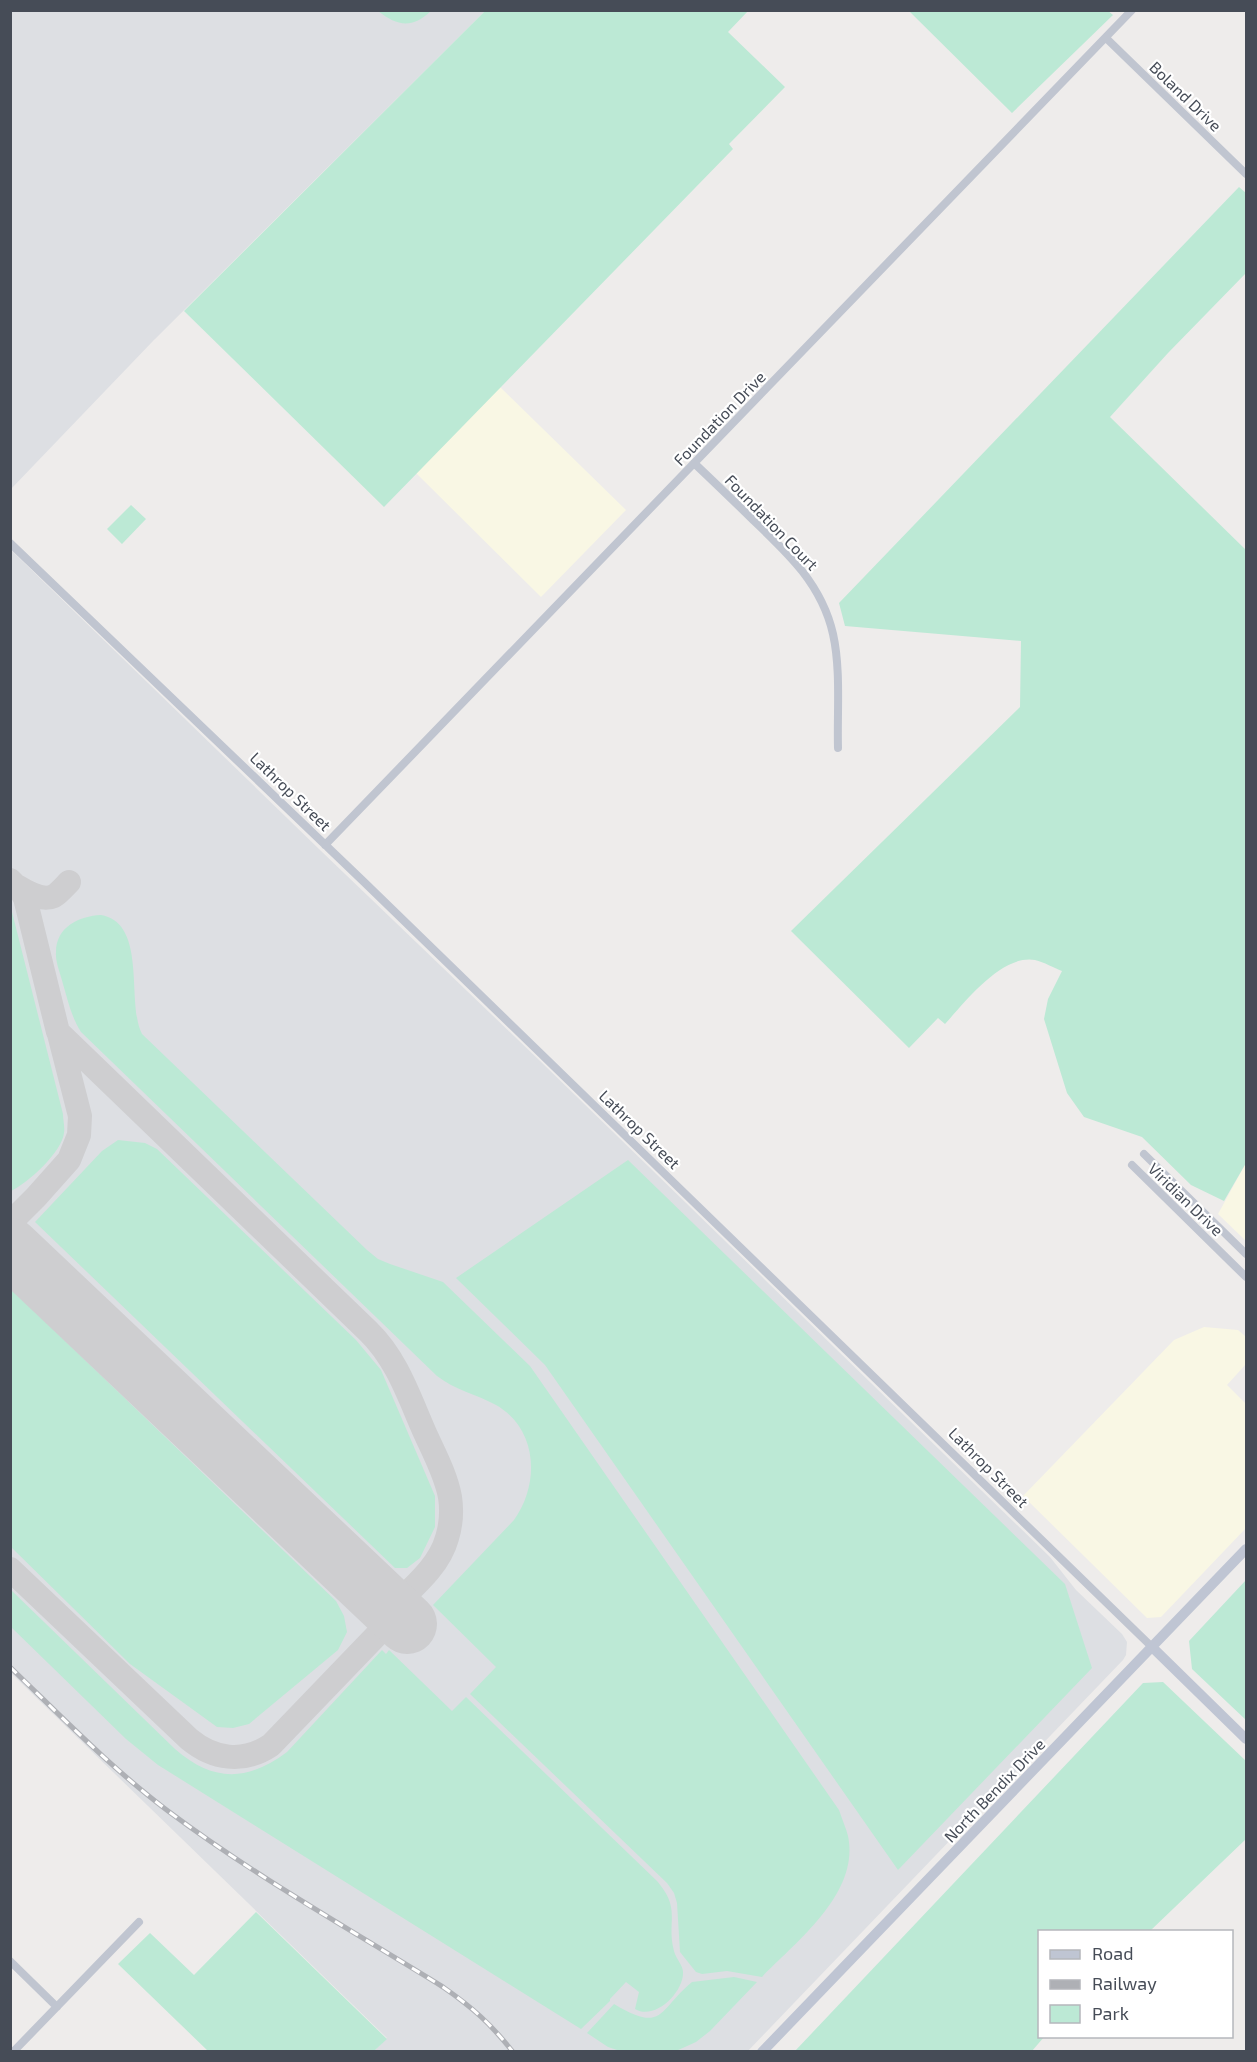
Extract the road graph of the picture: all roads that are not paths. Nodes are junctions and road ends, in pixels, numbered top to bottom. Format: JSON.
{"nodes":[{"id":1,"x":1132,"y":10,"type":"edge"},
{"id":2,"x":1106,"y":38,"type":"junction"},
{"id":3,"x":1246,"y":174,"type":"edge"},
{"id":4,"x":694,"y":463,"type":"junction"},
{"id":5,"x":10,"y":543,"type":"edge"},
{"id":6,"x":838,"y":748,"type":"dead end"},
{"id":7,"x":325,"y":845,"type":"junction"},
{"id":8,"x":1143,"y":1154,"type":"dead end"},
{"id":9,"x":1132,"y":1165,"type":"dead end"},
{"id":10,"x":1246,"y":1254,"type":"edge"},
{"id":11,"x":1246,"y":1277,"type":"edge"},
{"id":12,"x":1246,"y":1549,"type":"edge"},
{"id":13,"x":1152,"y":1647,"type":"junction"},
{"id":14,"x":1246,"y":1739,"type":"edge"},
{"id":15,"x":139,"y":1922,"type":"dead end"},
{"id":16,"x":10,"y":1961,"type":"edge"},
{"id":17,"x":57,"y":2007,"type":"junction"},
{"id":18,"x":13,"y":2052,"type":"edge"},
{"id":19,"x":762,"y":2052,"type":"edge"}],
"edges":[{"from":1,"to":2,"type":"street","name":"Foundation Drive"},
{"from":2,"to":3,"type":"street","name":"Boland Drive"},
{"from":2,"to":4,"type":"street","name":"Foundation Drive"},
{"from":4,"to":6,"type":"street","name":"Foundation Court"},
{"from":4,"to":7,"type":"street","name":"Foundation Drive"},
{"from":5,"to":7,"type":"street","name":"Lathrop Street"},
{"from":7,"to":13,"type":"street","name":"Lathrop Street"},
{"from":8,"to":10,"type":"street","name":"Viridian Drive"},
{"from":9,"to":11,"type":"street","name":"Viridian Drive"},
{"from":12,"to":13,"type":"street","name":"North Bendix Drive"},
{"from":13,"to":14,"type":"street","name":"Lathrop Street"},
{"from":13,"to":19,"type":"street","name":"North Bendix Drive"},
{"from":15,"to":17,"type":"street"},
{"from":16,"to":17,"type":"street"},
{"from":17,"to":18,"type":"street"}]}
